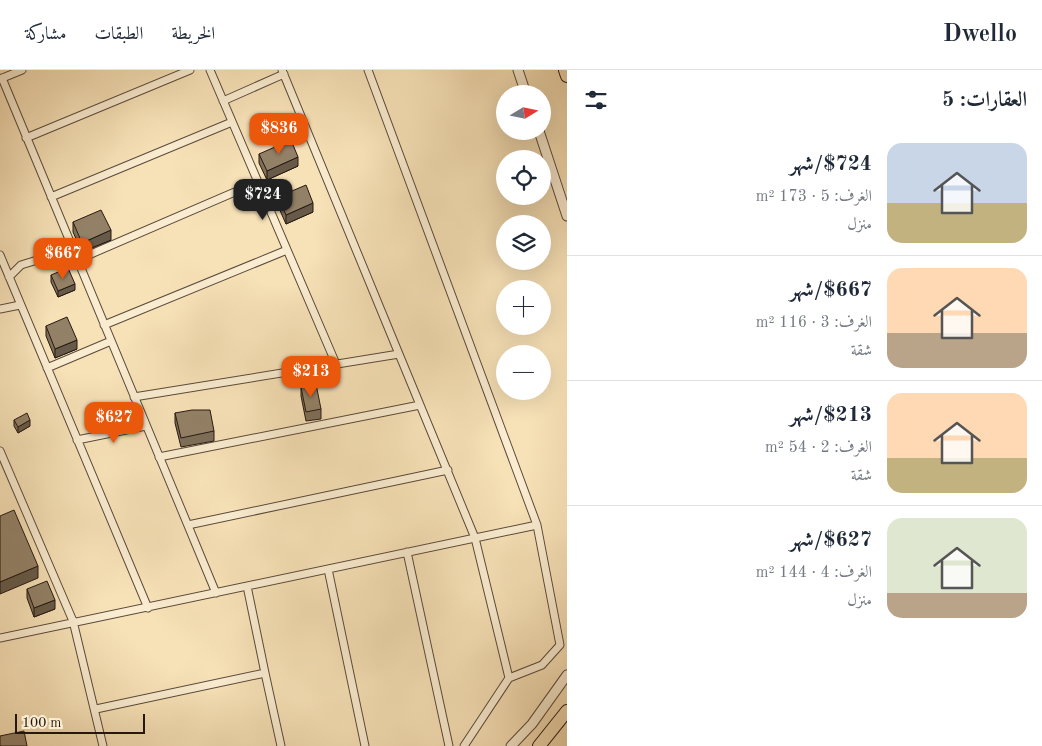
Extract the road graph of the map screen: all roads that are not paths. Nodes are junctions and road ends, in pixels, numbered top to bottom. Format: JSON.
{"nodes":[{"id":1,"x":22,"y":70,"type":"edge"},
{"id":2,"x":190,"y":70,"type":"edge"},
{"id":3,"x":210,"y":70,"type":"edge"},
{"id":4,"x":368,"y":70,"type":"edge"},
{"id":5,"x":518,"y":70,"type":"edge"},
{"id":6,"x":565,"y":70,"type":"edge"},
{"id":7,"x":283,"y":72,"type":"edge"},
{"id":8,"x":567,"y":76,"type":"edge"},
{"id":9,"x":1,"y":79,"type":"edge"},
{"id":10,"x":523,"y":85,"type":"edge"},
{"id":11,"x":224,"y":101,"type":"junction"},
{"id":12,"x":232,"y":122,"type":"junction"},
{"id":13,"x":26,"y":138,"type":"junction"},
{"id":14,"x":542,"y":140,"type":"edge"},
{"id":15,"x":258,"y":182,"type":"junction"},
{"id":16,"x":51,"y":197,"type":"junction"},
{"id":17,"x":567,"y":216,"type":"edge"},
{"id":18,"x":73,"y":249,"type":"junction"},
{"id":19,"x":287,"y":250,"type":"junction"},
{"id":20,"x":0,"y":255,"type":"edge"},
{"id":21,"x":77,"y":260,"type":"junction"},
{"id":22,"x":9,"y":277,"type":"junction"},
{"id":23,"x":20,"y":305,"type":"junction"},
{"id":24,"x":0,"y":309,"type":"edge"},
{"id":25,"x":104,"y":325,"type":"junction"},
{"id":26,"x":111,"y":341,"type":"junction"},
{"id":27,"x":399,"y":354,"type":"junction"},
{"id":28,"x":336,"y":364,"type":"junction"},
{"id":29,"x":46,"y":368,"type":"junction"},
{"id":30,"x":134,"y":397,"type":"junction"},
{"id":31,"x":420,"y":405,"type":"junction"},
{"id":32,"x":146,"y":426,"type":"junction"},
{"id":33,"x":77,"y":440,"type":"junction"},
{"id":34,"x":0,"y":451,"type":"edge"},
{"id":35,"x":159,"y":457,"type":"junction"},
{"id":36,"x":448,"y":470,"type":"junction"},
{"id":37,"x":188,"y":525,"type":"junction"},
{"id":38,"x":537,"y":525,"type":"junction"},
{"id":39,"x":475,"y":538,"type":"junction"},
{"id":40,"x":406,"y":552,"type":"junction"},
{"id":41,"x":328,"y":569,"type":"junction"},
{"id":42,"x":247,"y":586,"type":"junction"},
{"id":43,"x":216,"y":593,"type":"junction"},
{"id":44,"x":148,"y":608,"type":"junction"},
{"id":45,"x":73,"y":621,"type":"junction"},
{"id":46,"x":0,"y":638,"type":"edge"},
{"id":47,"x":265,"y":673,"type":"junction"},
{"id":48,"x":567,"y":675,"type":"edge"},
{"id":49,"x":509,"y":678,"type":"junction"},
{"id":50,"x":96,"y":709,"type":"junction"},
{"id":51,"x":567,"y":710,"type":"edge"},
{"id":52,"x":103,"y":746,"type":"edge"},
{"id":53,"x":281,"y":746,"type":"edge"},
{"id":54,"x":365,"y":746,"type":"edge"},
{"id":55,"x":448,"y":746,"type":"edge"},
{"id":56,"x":464,"y":746,"type":"edge"},
{"id":57,"x":511,"y":746,"type":"edge"},
{"id":58,"x":540,"y":746,"type":"edge"}],
"edges":[{"from":1,"to":9,"type":"street"},
{"from":2,"to":13,"type":"street"},
{"from":3,"to":11,"type":"street"},
{"from":4,"to":38,"type":"street"},
{"from":5,"to":10,"type":"street"},
{"from":6,"to":8,"type":"highway"},
{"from":7,"to":11,"type":"street"},
{"from":7,"to":27,"type":"street"},
{"from":9,"to":13,"type":"street"},
{"from":11,"to":12,"type":"street"},
{"from":12,"to":15,"type":"street"},
{"from":12,"to":16,"type":"street"},
{"from":13,"to":16,"type":"street"},
{"from":14,"to":17,"type":"street"},
{"from":15,"to":19,"type":"street"},
{"from":15,"to":21,"type":"street"},
{"from":16,"to":18,"type":"street"},
{"from":18,"to":21,"type":"street"},
{"from":18,"to":22,"type":"street"},
{"from":19,"to":25,"type":"street"},
{"from":19,"to":28,"type":"street"},
{"from":20,"to":22,"type":"street"},
{"from":21,"to":25,"type":"street"},
{"from":22,"to":23,"type":"street"},
{"from":23,"to":24,"type":"street"},
{"from":23,"to":29,"type":"street"},
{"from":25,"to":26,"type":"street"},
{"from":26,"to":29,"type":"street"},
{"from":26,"to":30,"type":"street"},
{"from":27,"to":28,"type":"street"},
{"from":27,"to":31,"type":"street"},
{"from":28,"to":30,"type":"street"},
{"from":29,"to":33,"type":"street"},
{"from":30,"to":32,"type":"street"},
{"from":31,"to":35,"type":"street"},
{"from":31,"to":36,"type":"street"},
{"from":32,"to":33,"type":"street"},
{"from":32,"to":35,"type":"street"},
{"from":33,"to":44,"type":"street"},
{"from":34,"to":45,"type":"street"},
{"from":35,"to":37,"type":"street"},
{"from":36,"to":37,"type":"street"},
{"from":36,"to":39,"type":"street"},
{"from":37,"to":43,"type":"street"},
{"from":38,"to":39,"type":"street"},
{"from":38,"to":49,"type":"street"},
{"from":39,"to":40,"type":"street"},
{"from":39,"to":49,"type":"street"},
{"from":40,"to":41,"type":"street"},
{"from":40,"to":55,"type":"street"},
{"from":41,"to":42,"type":"street"},
{"from":41,"to":54,"type":"street"},
{"from":42,"to":43,"type":"street"},
{"from":42,"to":47,"type":"street"},
{"from":43,"to":44,"type":"street"},
{"from":44,"to":45,"type":"street"},
{"from":45,"to":46,"type":"street"},
{"from":45,"to":50,"type":"street"},
{"from":47,"to":50,"type":"street"},
{"from":47,"to":53,"type":"street"},
{"from":48,"to":57,"type":"street"},
{"from":49,"to":56,"type":"street"},
{"from":50,"to":52,"type":"street"},
{"from":51,"to":58,"type":"highway"}]}
